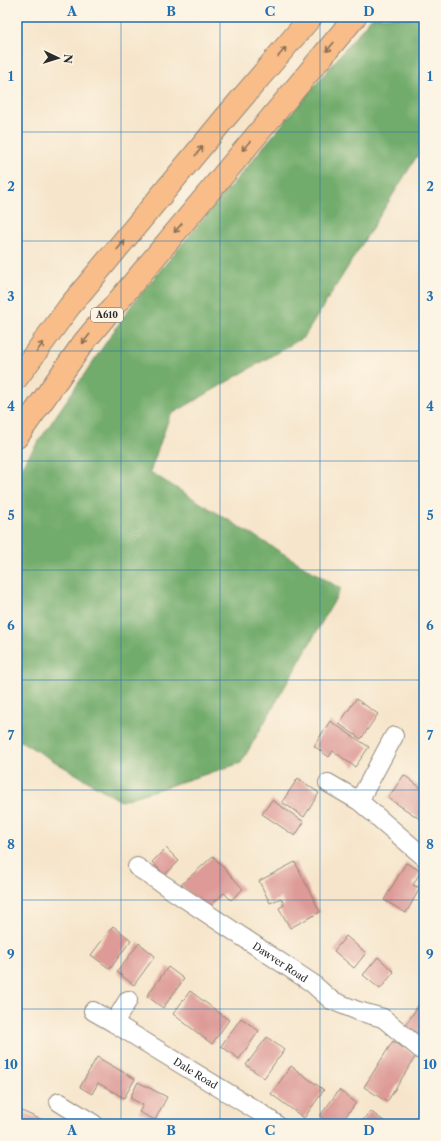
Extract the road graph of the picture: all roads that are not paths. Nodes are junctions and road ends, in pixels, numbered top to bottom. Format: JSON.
{"nodes":[{"id":1,"x":311,"y":17,"type":"edge"},
{"id":2,"x":355,"y":17,"type":"edge"},
{"id":3,"x":17,"y":378,"type":"edge"},
{"id":4,"x":17,"y":437,"type":"edge"},
{"id":5,"x":394,"y":736,"type":"dead end"},
{"id":6,"x":328,"y":782,"type":"dead end"},
{"id":7,"x":359,"y":801,"type":"junction"},
{"id":8,"x":424,"y":857,"type":"edge"},
{"id":9,"x":137,"y":867,"type":"dead end"},
{"id":10,"x":128,"y":1000,"type":"dead end"},
{"id":11,"x":92,"y":1011,"type":"dead end"},
{"id":12,"x":114,"y":1023,"type":"junction"},
{"id":13,"x":424,"y":1052,"type":"edge"},
{"id":14,"x":59,"y":1102,"type":"dead end"},
{"id":15,"x":94,"y":1124,"type":"edge"},
{"id":16,"x":276,"y":1124,"type":"edge"}],
"edges":[{"from":3,"to":1,"type":"highway","one_way":true},
{"from":2,"to":4,"type":"highway","number":"A610","one_way":true},
{"from":5,"to":7,"type":"street"},
{"from":6,"to":7,"type":"street"},
{"from":7,"to":8,"type":"street"},
{"from":9,"to":13,"type":"street","name":"Dawver Road"},
{"from":10,"to":12,"type":"street"},
{"from":11,"to":12,"type":"street","name":"Dale Road"},
{"from":12,"to":16,"type":"street","name":"Dale Road"},
{"from":14,"to":15,"type":"street"}]}
